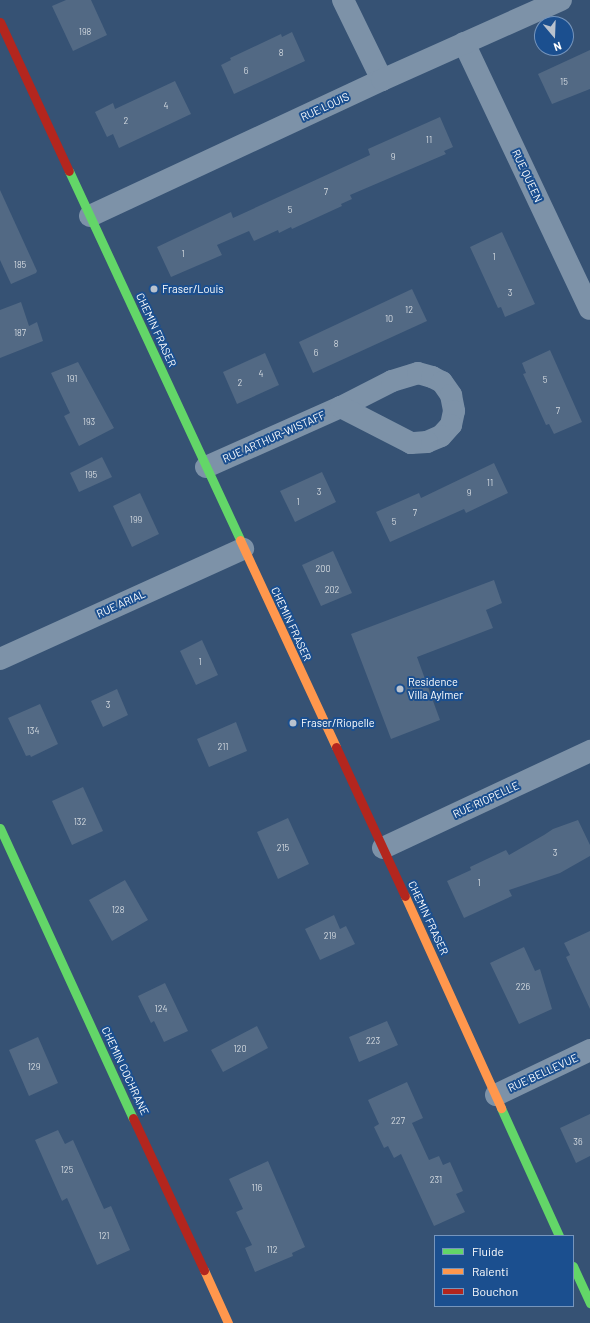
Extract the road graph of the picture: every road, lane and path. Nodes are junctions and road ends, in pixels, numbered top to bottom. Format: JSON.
{"nodes":[{"id":1,"x":343,"y":0,"type":"edge"},
{"id":2,"x":561,"y":0,"type":"edge"},
{"id":3,"x":0,"y":22,"type":"edge"},
{"id":4,"x":464,"y":43,"type":"junction"},
{"id":5,"x":382,"y":80,"type":"junction"},
{"id":6,"x":90,"y":216,"type":"junction"},
{"id":7,"x":590,"y":309,"type":"edge"},
{"id":8,"x":341,"y":407,"type":"junction"},
{"id":9,"x":206,"y":467,"type":"junction"},
{"id":10,"x":243,"y":549,"type":"junction"},
{"id":11,"x":0,"y":659,"type":"edge"},
{"id":12,"x":590,"y":752,"type":"edge"},
{"id":13,"x":0,"y":828,"type":"edge"},
{"id":14,"x":383,"y":848,"type":"junction"},
{"id":15,"x":590,"y":1050,"type":"edge"},
{"id":16,"x":496,"y":1095,"type":"junction"},
{"id":17,"x":560,"y":1235,"type":"edge"},
{"id":18,"x":574,"y":1268,"type":"edge"},
{"id":19,"x":590,"y":1303,"type":"edge"},
{"id":20,"x":228,"y":1323,"type":"edge"}],
"edges":[{"from":1,"to":5,"type":"street"},
{"from":2,"to":4,"type":"street","name":"RUE LOUIS"},
{"from":3,"to":6,"type":"street","name":"CHEMIN FRASER"},
{"from":4,"to":5,"type":"street","name":"RUE LOUIS"},
{"from":4,"to":7,"type":"street","name":"RUE QUEEN"},
{"from":5,"to":6,"type":"street","name":"RUE LOUIS"},
{"from":6,"to":9,"type":"street","name":"CHEMIN FRASER"},
{"from":8,"to":8,"type":"street","name":"RUE ARTHUR-WISTAFF"},
{"from":8,"to":9,"type":"street","name":"RUE ARTHUR-WISTAFF"},
{"from":9,"to":10,"type":"street","name":"CHEMIN FRASER"},
{"from":10,"to":11,"type":"street","name":"RUE ARIAL"},
{"from":10,"to":14,"type":"street","name":"CHEMIN FRASER"},
{"from":12,"to":14,"type":"street","name":"RUE RIOPELLE"},
{"from":13,"to":20,"type":"street","name":"CHEMIN COCHRANE"},
{"from":14,"to":16,"type":"street","name":"CHEMIN FRASER"},
{"from":15,"to":16,"type":"street","name":"RUE BELLEVUE"},
{"from":16,"to":17,"type":"street","name":"CHEMIN FRASER"},
{"from":18,"to":19,"type":"street"}]}
